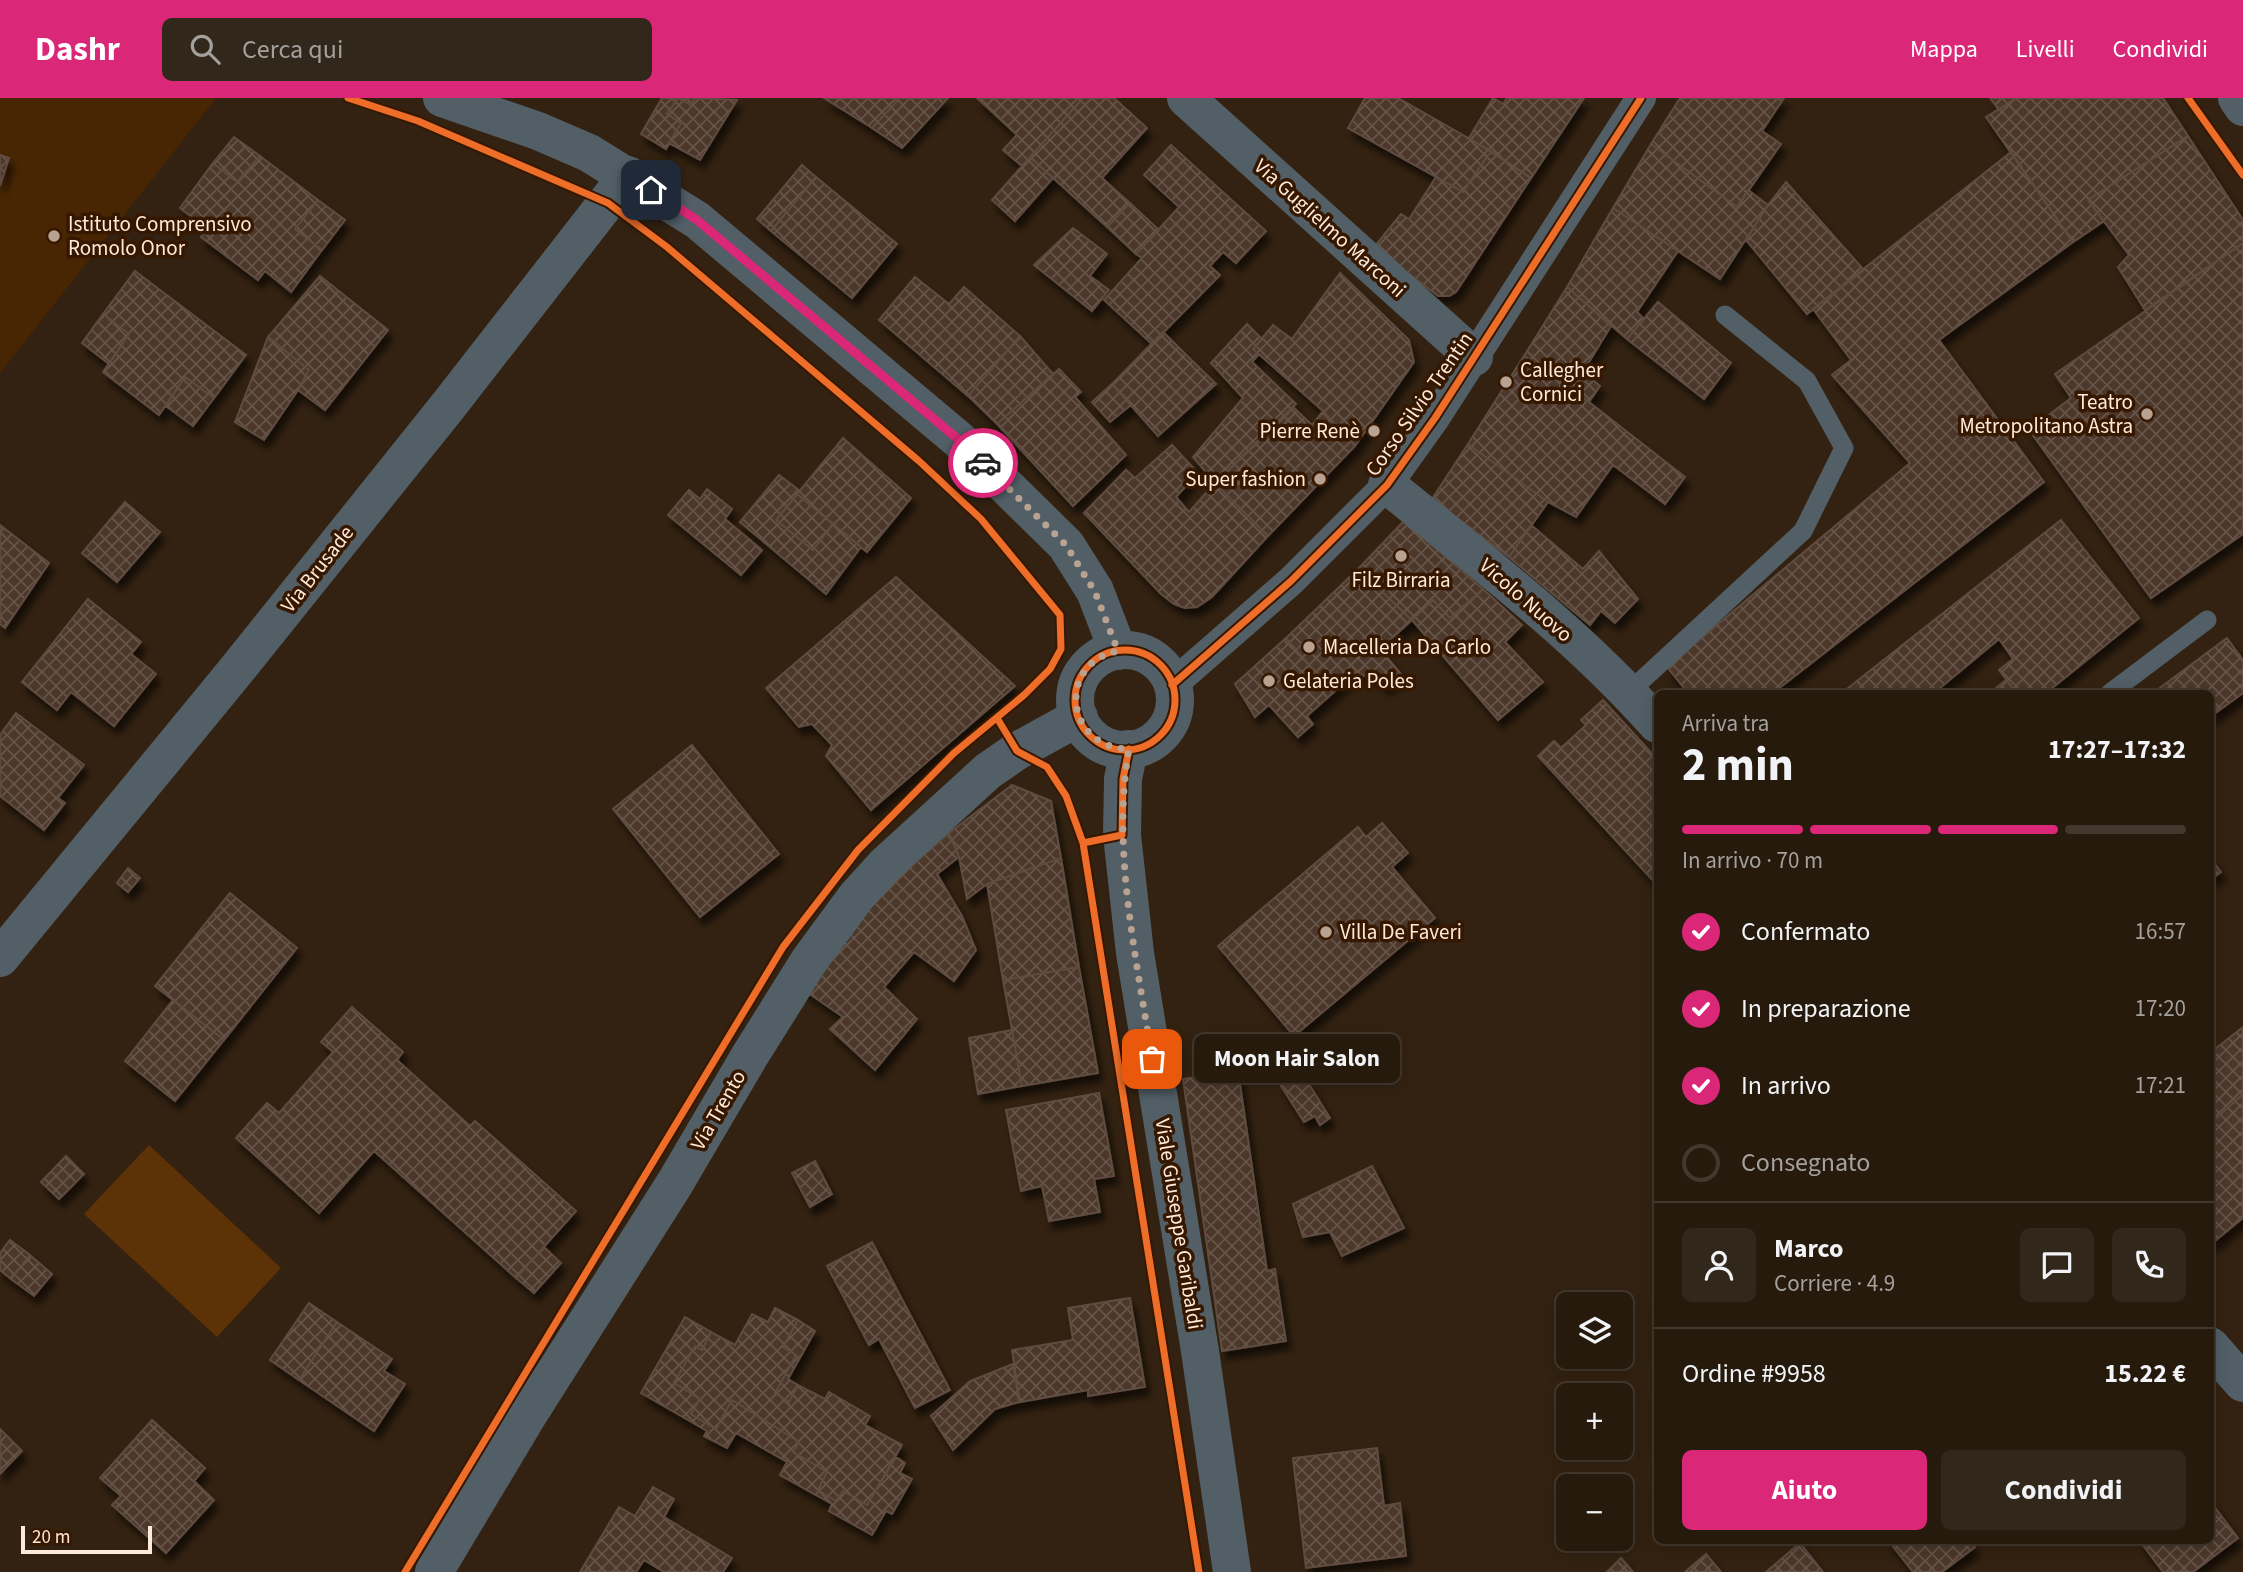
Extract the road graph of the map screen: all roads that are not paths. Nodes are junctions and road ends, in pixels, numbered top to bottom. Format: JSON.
{"nodes":[{"id":1,"x":442,"y":98,"type":"edge"},
{"id":2,"x":1186,"y":98,"type":"edge"},
{"id":3,"x":1641,"y":98,"type":"edge"},
{"id":4,"x":2237,"y":98,"type":"edge"},
{"id":5,"x":2243,"y":107,"type":"edge"},
{"id":6,"x":628,"y":175,"type":"junction"},
{"id":7,"x":1726,"y":315,"type":"dead end"},
{"id":8,"x":1474,"y":357,"type":"junction"},
{"id":9,"x":1387,"y":485,"type":"junction"},
{"id":10,"x":2207,"y":620,"type":"dead end"},
{"id":11,"x":1118,"y":651,"type":"junction"},
{"id":12,"x":1172,"y":685,"type":"junction"},
{"id":13,"x":2114,"y":690,"type":"edge"},
{"id":14,"x":1629,"y":692,"type":"junction"},
{"id":15,"x":1079,"y":717,"type":"junction"},
{"id":16,"x":1654,"y":721,"type":"edge"},
{"id":17,"x":1129,"y":749,"type":"junction"},
{"id":18,"x":0,"y":958,"type":"edge"},
{"id":19,"x":2214,"y":1350,"type":"edge"},
{"id":20,"x":2243,"y":1383,"type":"edge"},
{"id":21,"x":434,"y":1572,"type":"edge"},
{"id":22,"x":1233,"y":1572,"type":"edge"}],
"edges":[{"from":1,"to":6,"type":"street"},
{"from":2,"to":8,"type":"street","name":"Via Guglielmo Marconi"},
{"from":3,"to":8,"type":"street","name":"Corso Silvio Trentin"},
{"from":4,"to":5,"type":"street"},
{"from":6,"to":11,"type":"street"},
{"from":6,"to":18,"type":"street","name":"Via Brusade"},
{"from":7,"to":14,"type":"lane"},
{"from":8,"to":9,"type":"street","name":"Corso Silvio Trentin"},
{"from":9,"to":12,"type":"street","name":"Corso Silvio Trentin"},
{"from":9,"to":14,"type":"street","name":"Vicolo Nuovo"},
{"from":10,"to":13,"type":"lane"},
{"from":11,"to":12,"type":"street"},
{"from":11,"to":15,"type":"street"},
{"from":12,"to":17,"type":"street"},
{"from":14,"to":16,"type":"street","name":"Vicolo Nuovo"},
{"from":15,"to":17,"type":"street"},
{"from":15,"to":21,"type":"street","name":"Via Trento"},
{"from":17,"to":22,"type":"street","name":"Viale Giuseppe Garibaldi"},
{"from":19,"to":20,"type":"street"}]}
